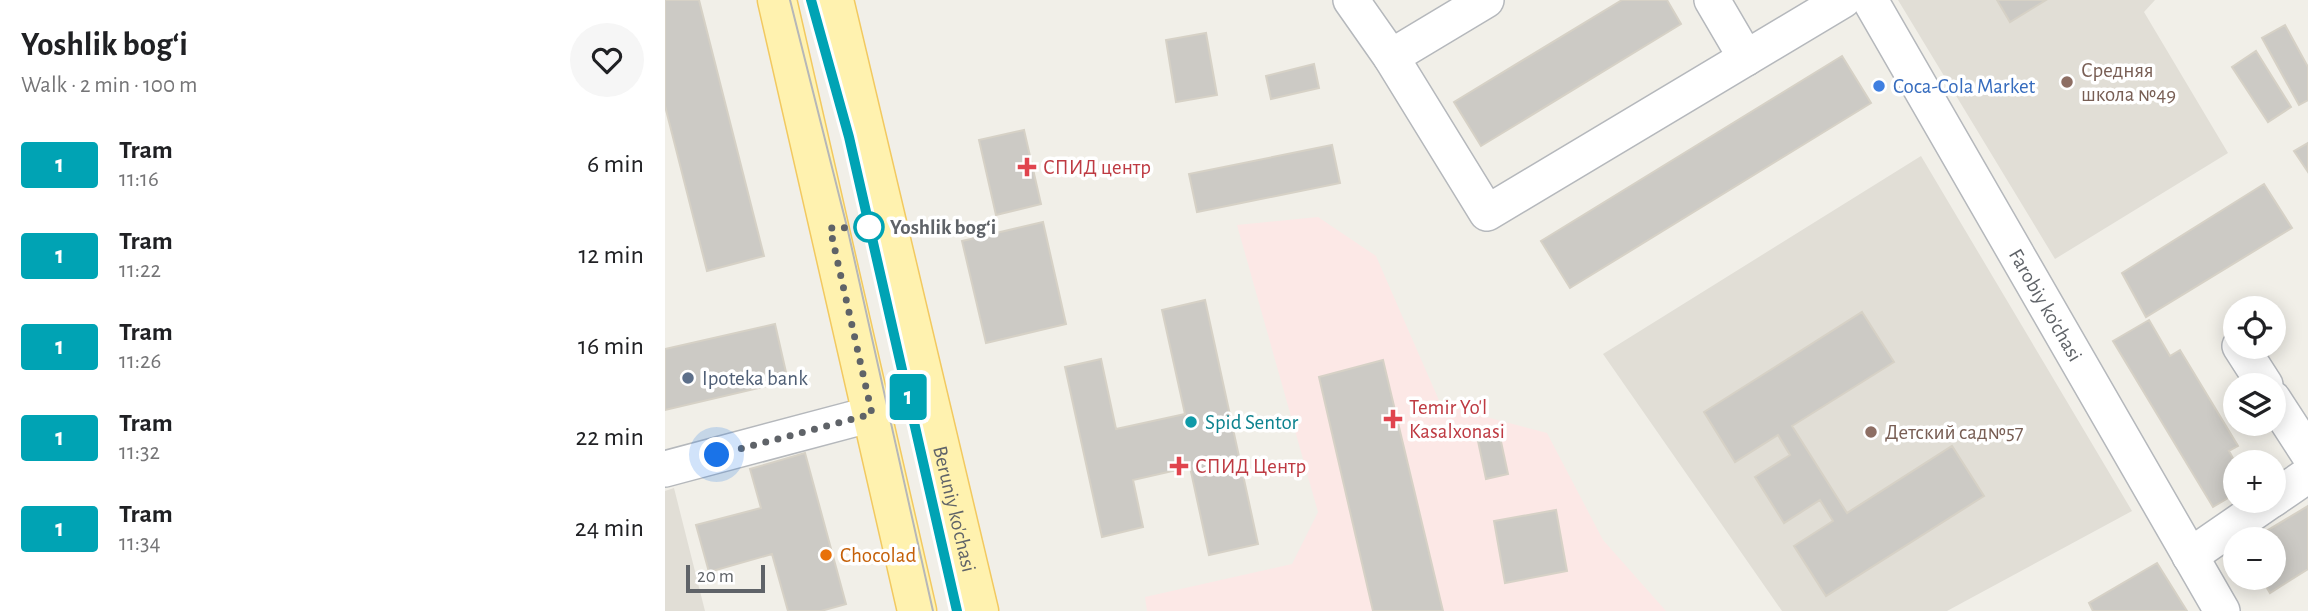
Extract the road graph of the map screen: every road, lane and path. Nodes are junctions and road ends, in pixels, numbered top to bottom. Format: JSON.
{"nodes":[{"id":1,"x":777,"y":0,"type":"edge"},
{"id":2,"x":834,"y":0,"type":"edge"},
{"id":3,"x":1352,"y":0,"type":"edge"},
{"id":4,"x":1486,"y":0,"type":"edge"},
{"id":5,"x":1712,"y":0,"type":"edge"},
{"id":6,"x":1843,"y":0,"type":"edge"},
{"id":7,"x":1870,"y":0,"type":"edge"},
{"id":8,"x":1391,"y":57,"type":"junction"},
{"id":9,"x":1746,"y":58,"type":"junction"},
{"id":10,"x":872,"y":414,"type":"junction"},
{"id":11,"x":2286,"y":419,"type":"edge"},
{"id":12,"x":2308,"y":453,"type":"edge"},
{"id":13,"x":665,"y":469,"type":"edge"},
{"id":14,"x":2308,"y":475,"type":"edge"},
{"id":15,"x":2286,"y":490,"type":"edge"},
{"id":16,"x":2253,"y":513,"type":"edge"},
{"id":17,"x":2190,"y":555,"type":"junction"},
{"id":18,"x":917,"y":611,"type":"edge"},
{"id":19,"x":979,"y":611,"type":"edge"},
{"id":20,"x":2222,"y":611,"type":"edge"}],
"edges":[{"from":1,"to":10,"type":"main road"},
{"from":2,"to":19,"type":"main road","name":"Beruniy ko'chasi"},
{"from":3,"to":8,"type":"street"},
{"from":4,"to":8,"type":"street"},
{"from":5,"to":9,"type":"street"},
{"from":6,"to":9,"type":"street"},
{"from":7,"to":17,"type":"street","name":"Farobiy ko'chasi"},
{"from":8,"to":9,"type":"street"},
{"from":10,"to":13,"type":"street"},
{"from":10,"to":18,"type":"main road"},
{"from":11,"to":12,"type":"street"},
{"from":14,"to":15,"type":"street"},
{"from":16,"to":17,"type":"street"},
{"from":17,"to":20,"type":"street","name":"Farobiy ko'chasi"}]}
